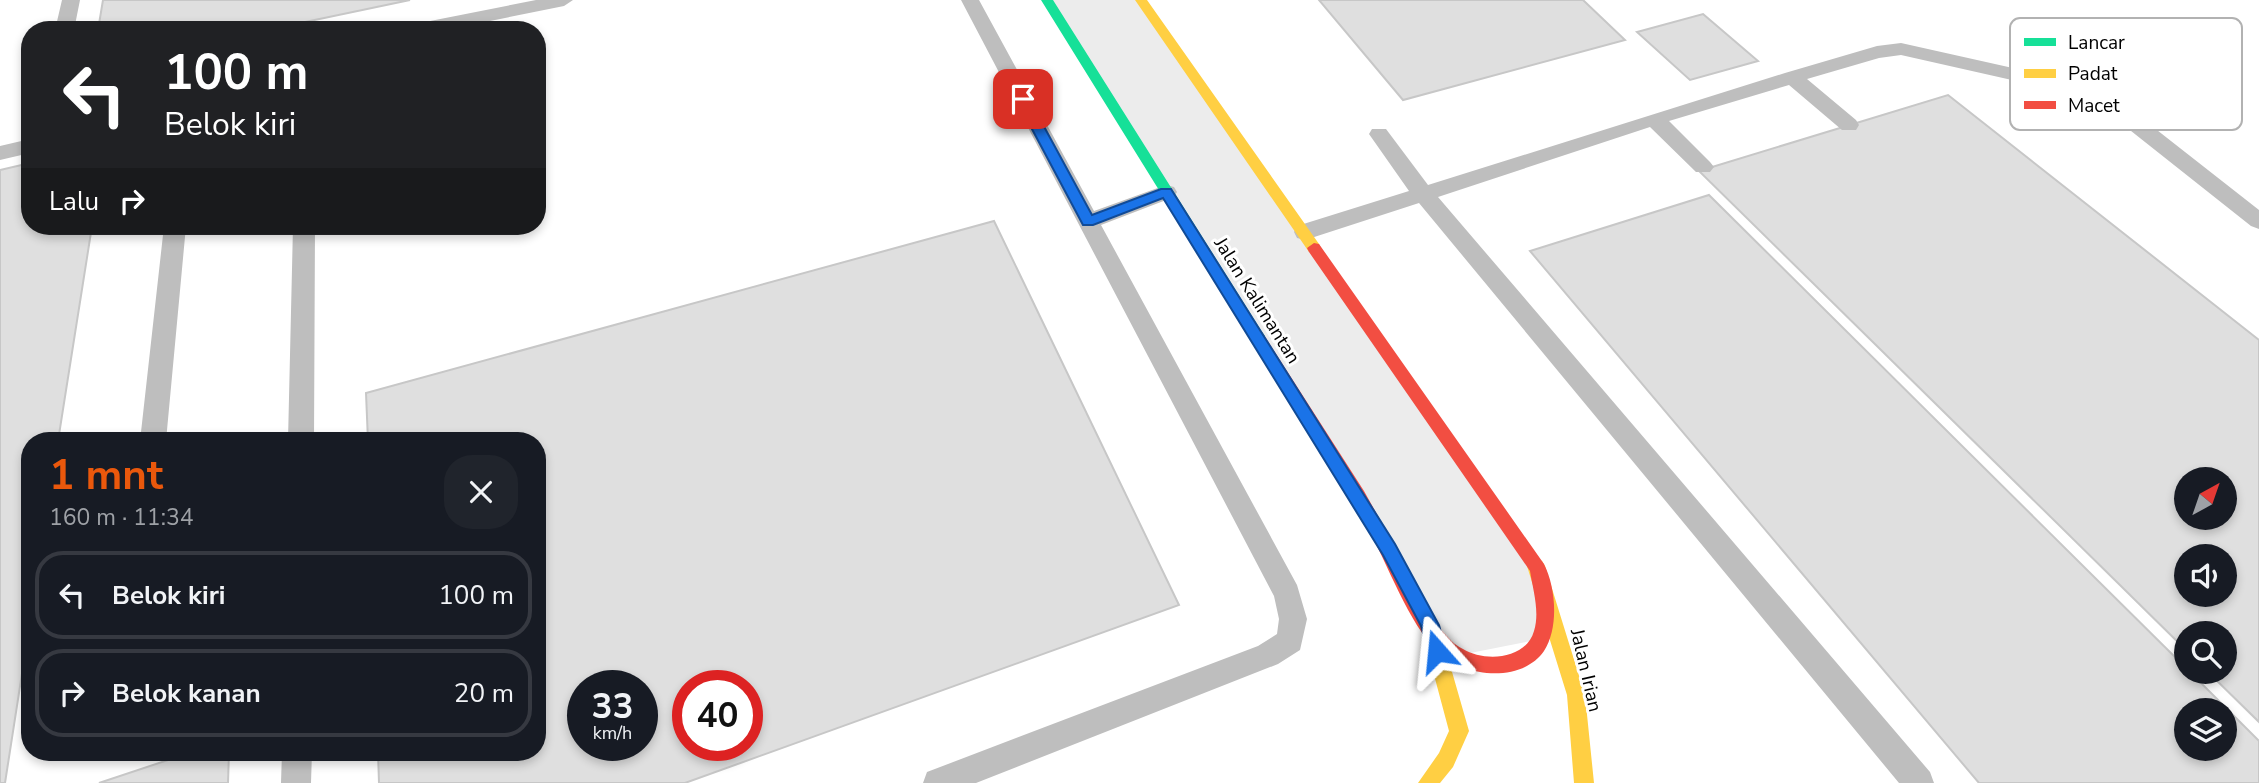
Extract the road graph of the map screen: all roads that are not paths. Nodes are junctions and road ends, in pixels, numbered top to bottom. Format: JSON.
{"nodes":[{"id":1,"x":71,"y":0,"type":"edge"},
{"id":2,"x":564,"y":0,"type":"edge"},
{"id":3,"x":970,"y":0,"type":"edge"},
{"id":4,"x":1047,"y":0,"type":"edge"},
{"id":5,"x":1141,"y":0,"type":"edge"},
{"id":6,"x":66,"y":21,"type":"edge"},
{"id":7,"x":460,"y":21,"type":"edge"},
{"id":8,"x":2010,"y":73,"type":"edge"},
{"id":9,"x":1792,"y":77,"type":"junction"},
{"id":10,"x":1654,"y":119,"type":"junction"},
{"id":11,"x":1849,"y":125,"type":"dead end"},
{"id":12,"x":2143,"y":130,"type":"edge"},
{"id":13,"x":1379,"y":134,"type":"dead end"},
{"id":14,"x":21,"y":148,"type":"edge"},
{"id":15,"x":0,"y":153,"type":"edge"},
{"id":16,"x":1703,"y":167,"type":"dead end"},
{"id":17,"x":1166,"y":192,"type":"junction"},
{"id":18,"x":1423,"y":194,"type":"junction"},
{"id":19,"x":2259,"y":221,"type":"edge"},
{"id":20,"x":1088,"y":222,"type":"junction"},
{"id":21,"x":1304,"y":232,"type":"junction"},
{"id":22,"x":174,"y":235,"type":"edge"},
{"id":23,"x":304,"y":235,"type":"edge"},
{"id":24,"x":154,"y":432,"type":"edge"},
{"id":25,"x":301,"y":432,"type":"edge"},
{"id":26,"x":1538,"y":569,"type":"junction"},
{"id":27,"x":1430,"y":625,"type":"junction"},
{"id":28,"x":297,"y":761,"type":"edge"},
{"id":29,"x":296,"y":783,"type":"edge"},
{"id":30,"x":938,"y":783,"type":"edge"},
{"id":31,"x":1428,"y":783,"type":"edge"},
{"id":32,"x":1584,"y":783,"type":"edge"},
{"id":33,"x":1919,"y":783,"type":"edge"}],
"edges":[{"from":1,"to":6,"type":"lane"},
{"from":2,"to":7,"type":"lane"},
{"from":3,"to":20,"type":"lane"},
{"from":4,"to":17,"type":"street","name":"Jalan Kalimantan"},
{"from":5,"to":21,"type":"street"},
{"from":8,"to":9,"type":"lane"},
{"from":9,"to":10,"type":"lane"},
{"from":9,"to":11,"type":"lane"},
{"from":10,"to":16,"type":"lane"},
{"from":10,"to":18,"type":"lane"},
{"from":12,"to":19,"type":"lane"},
{"from":13,"to":18,"type":"lane"},
{"from":14,"to":15,"type":"lane"},
{"from":17,"to":20,"type":"lane"},
{"from":17,"to":27,"type":"street","name":"Jalan Kalimantan"},
{"from":18,"to":21,"type":"lane"},
{"from":18,"to":33,"type":"lane"},
{"from":20,"to":30,"type":"lane"},
{"from":21,"to":26,"type":"street"},
{"from":22,"to":24,"type":"lane"},
{"from":23,"to":25,"type":"lane"},
{"from":26,"to":27,"type":"street"},
{"from":26,"to":32,"type":"street","name":"Jalan Irian"},
{"from":27,"to":31,"type":"street"},
{"from":28,"to":29,"type":"lane"}]}
